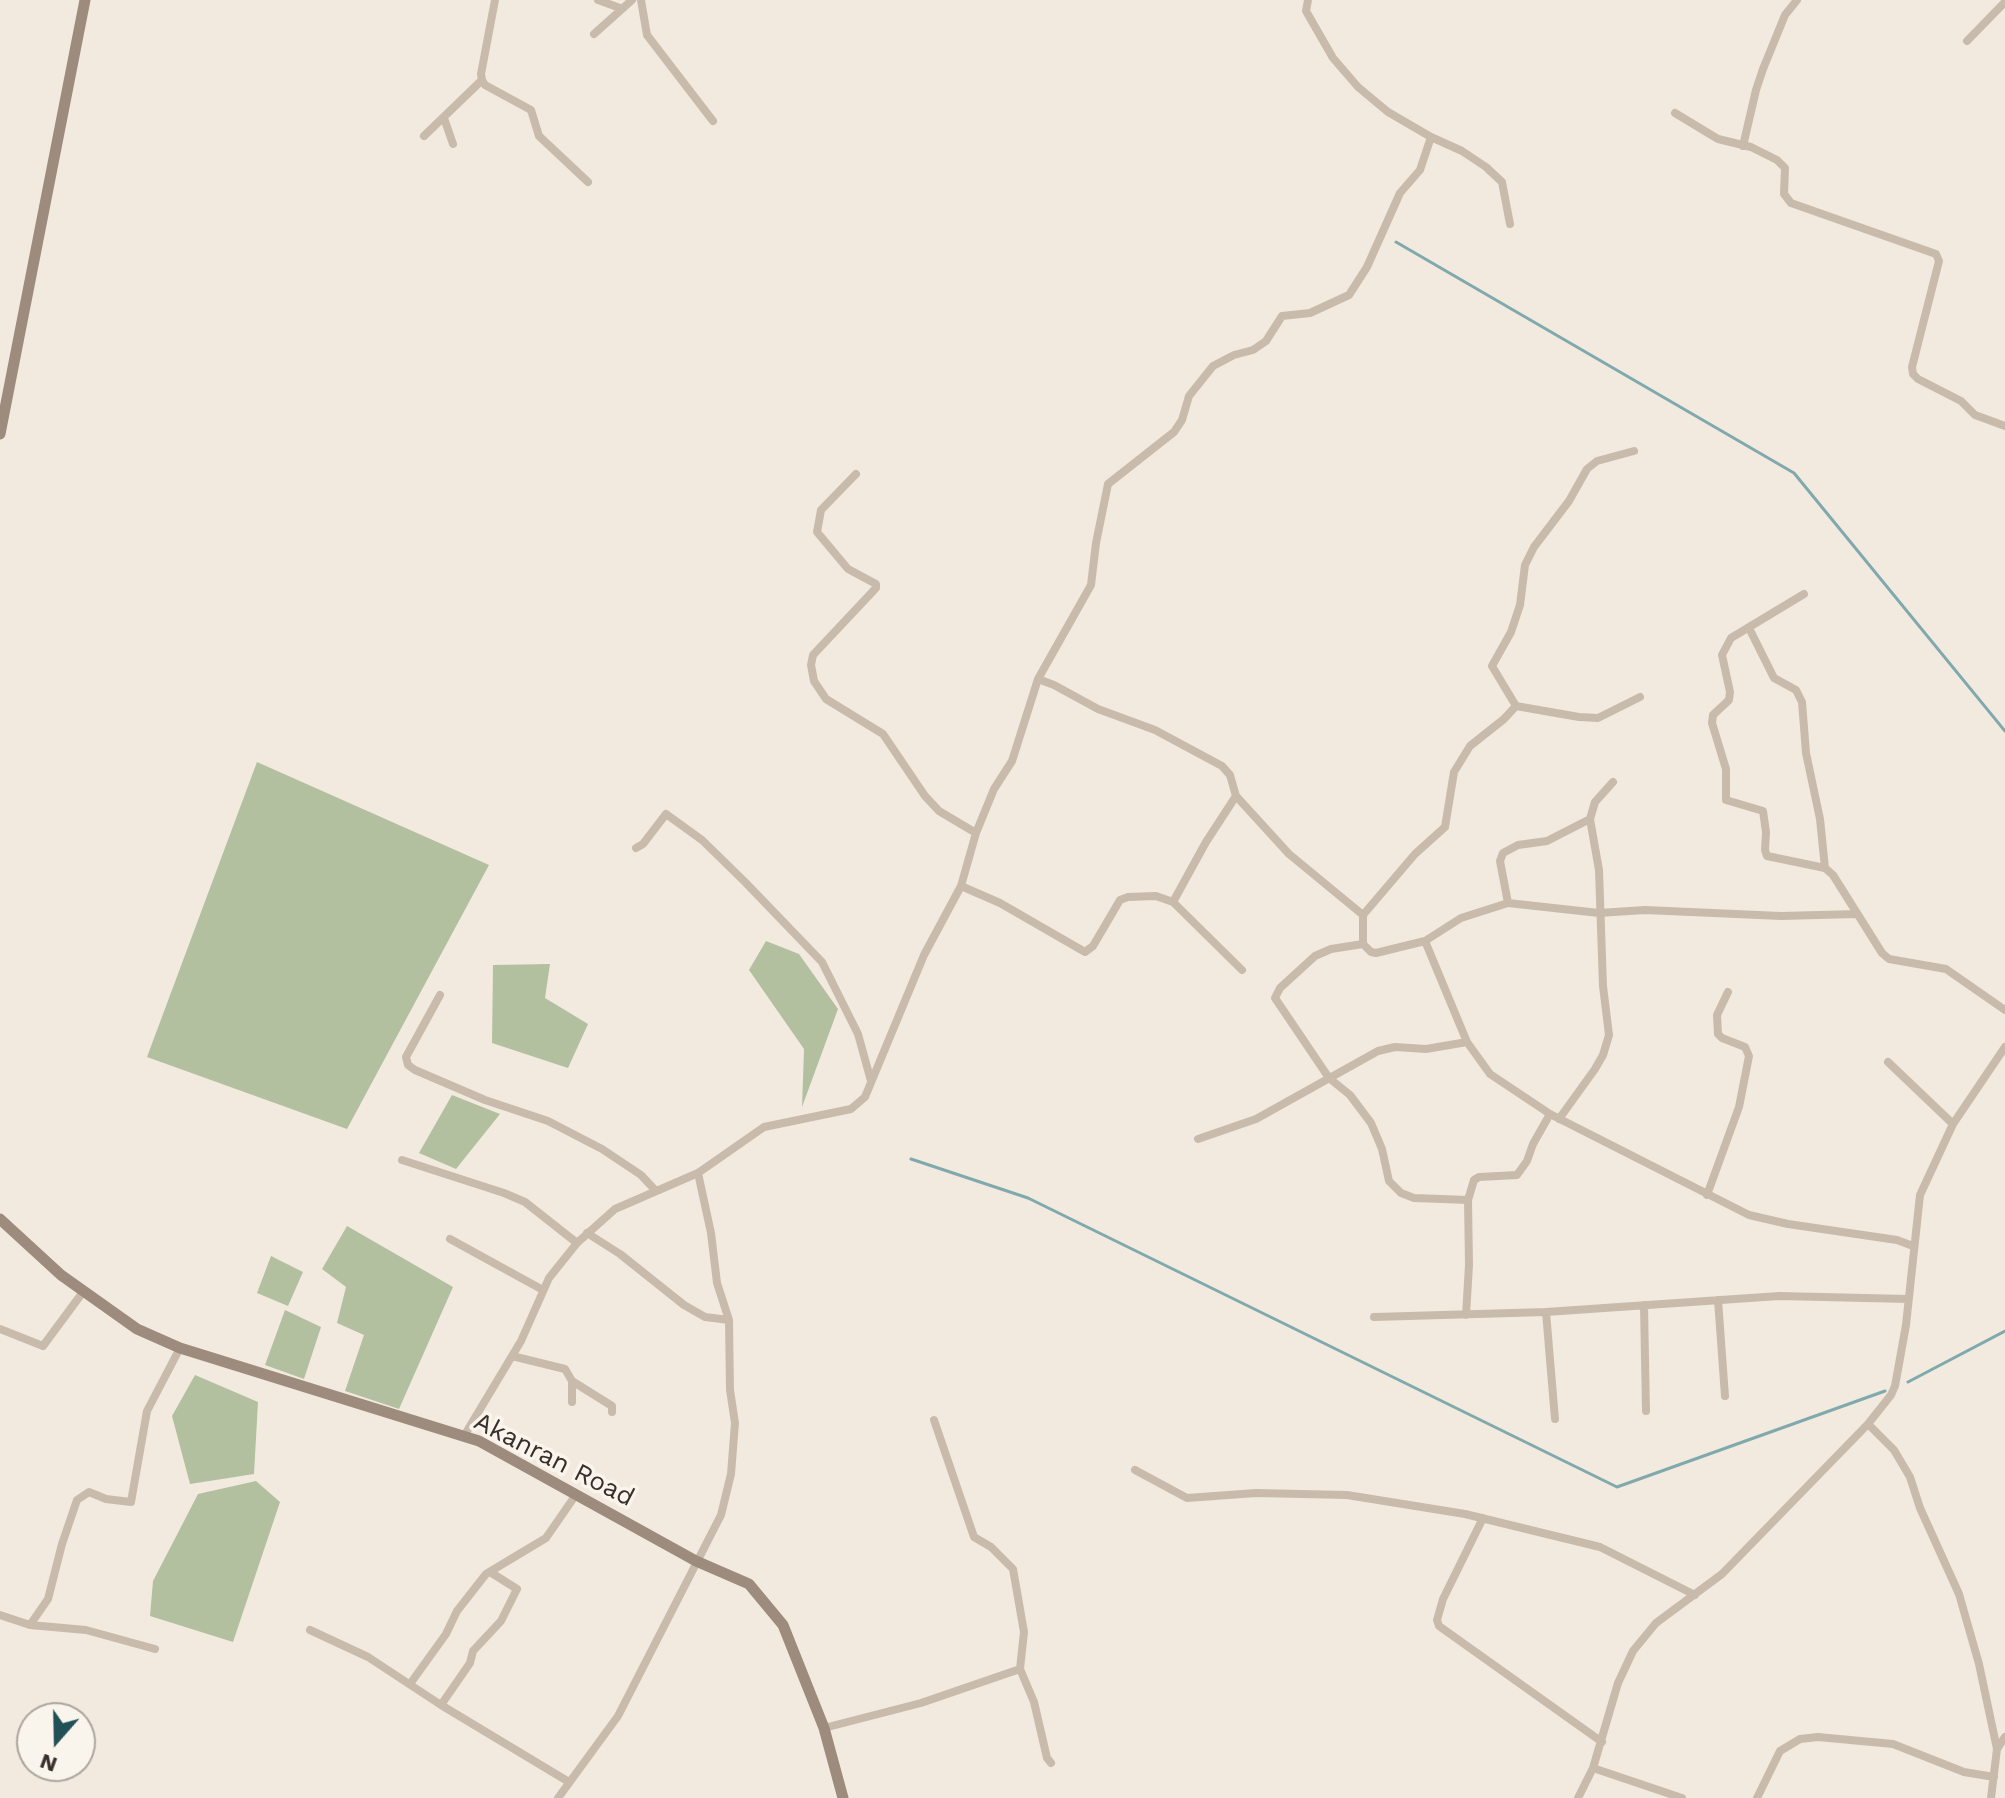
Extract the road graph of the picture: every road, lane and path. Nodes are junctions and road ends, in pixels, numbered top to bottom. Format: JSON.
{"nodes":[{"id":1,"x":85,"y":0,"type":"edge"},
{"id":2,"x":495,"y":0,"type":"edge"},
{"id":3,"x":598,"y":0,"type":"edge"},
{"id":4,"x":632,"y":0,"type":"edge"},
{"id":5,"x":641,"y":0,"type":"edge"},
{"id":6,"x":1308,"y":0,"type":"edge"},
{"id":7,"x":1797,"y":0,"type":"edge"},
{"id":8,"x":2005,"y":2,"type":"edge"},
{"id":9,"x":620,"y":8,"type":"junction"},
{"id":10,"x":594,"y":34,"type":"dead end"},
{"id":11,"x":1967,"y":41,"type":"dead end"},
{"id":12,"x":482,"y":80,"type":"junction"},
{"id":13,"x":1675,"y":113,"type":"dead end"},
{"id":14,"x":444,"y":118,"type":"junction"},
{"id":15,"x":713,"y":121,"type":"dead end"},
{"id":16,"x":424,"y":136,"type":"dead end"},
{"id":17,"x":1431,"y":137,"type":"junction"},
{"id":18,"x":453,"y":144,"type":"dead end"},
{"id":19,"x":1743,"y":146,"type":"junction"},
{"id":20,"x":588,"y":182,"type":"dead end"},
{"id":21,"x":1510,"y":224,"type":"dead end"},
{"id":22,"x":2005,"y":426,"type":"edge"},
{"id":23,"x":0,"y":434,"type":"edge"},
{"id":24,"x":1634,"y":451,"type":"dead end"},
{"id":25,"x":856,"y":474,"type":"dead end"},
{"id":26,"x":1804,"y":594,"type":"dead end"},
{"id":27,"x":1749,"y":628,"type":"junction"},
{"id":28,"x":1038,"y":679,"type":"junction"},
{"id":29,"x":1640,"y":697,"type":"dead end"},
{"id":30,"x":1516,"y":706,"type":"junction"},
{"id":31,"x":1613,"y":782,"type":"dead end"},
{"id":32,"x":1236,"y":796,"type":"junction"},
{"id":33,"x":1590,"y":819,"type":"junction"},
{"id":34,"x":976,"y":833,"type":"junction"},
{"id":35,"x":636,"y":848,"type":"dead end"},
{"id":36,"x":1825,"y":868,"type":"junction"},
{"id":37,"x":961,"y":886,"type":"junction"},
{"id":38,"x":1173,"y":902,"type":"junction"},
{"id":39,"x":1508,"y":903,"type":"junction"},
{"id":40,"x":1599,"y":913,"type":"junction"},
{"id":41,"x":1857,"y":914,"type":"junction"},
{"id":42,"x":1363,"y":915,"type":"junction"},
{"id":43,"x":1425,"y":941,"type":"junction"},
{"id":44,"x":1363,"y":944,"type":"junction"},
{"id":45,"x":1242,"y":970,"type":"dead end"},
{"id":46,"x":1728,"y":992,"type":"dead end"},
{"id":47,"x":440,"y":995,"type":"dead end"},
{"id":48,"x":2005,"y":1010,"type":"edge"},
{"id":49,"x":1467,"y":1042,"type":"junction"},
{"id":50,"x":2005,"y":1047,"type":"edge"},
{"id":51,"x":1888,"y":1062,"type":"dead end"},
{"id":52,"x":1329,"y":1078,"type":"junction"},
{"id":53,"x":871,"y":1082,"type":"junction"},
{"id":54,"x":1554,"y":1117,"type":"junction"},
{"id":55,"x":1953,"y":1124,"type":"junction"},
{"id":56,"x":1198,"y":1139,"type":"dead end"},
{"id":57,"x":402,"y":1160,"type":"dead end"},
{"id":58,"x":698,"y":1173,"type":"junction"},
{"id":59,"x":656,"y":1191,"type":"junction"},
{"id":60,"x":1707,"y":1195,"type":"junction"},
{"id":61,"x":1468,"y":1200,"type":"junction"},
{"id":62,"x":0,"y":1219,"type":"edge"},
{"id":63,"x":587,"y":1233,"type":"junction"},
{"id":64,"x":450,"y":1239,"type":"dead end"},
{"id":65,"x":577,"y":1243,"type":"junction"},
{"id":66,"x":1913,"y":1246,"type":"junction"},
{"id":67,"x":543,"y":1290,"type":"junction"},
{"id":68,"x":83,"y":1292,"type":"junction"},
{"id":69,"x":1908,"y":1299,"type":"junction"},
{"id":70,"x":1718,"y":1300,"type":"junction"},
{"id":71,"x":1644,"y":1305,"type":"junction"},
{"id":72,"x":1546,"y":1312,"type":"junction"},
{"id":73,"x":1466,"y":1315,"type":"junction"},
{"id":74,"x":1374,"y":1317,"type":"dead end"},
{"id":75,"x":729,"y":1320,"type":"junction"},
{"id":76,"x":0,"y":1329,"type":"edge"},
{"id":77,"x":180,"y":1348,"type":"junction"},
{"id":78,"x":512,"y":1356,"type":"junction"},
{"id":79,"x":572,"y":1381,"type":"junction"},
{"id":80,"x":1725,"y":1396,"type":"dead end"},
{"id":81,"x":572,"y":1402,"type":"dead end"},
{"id":82,"x":1646,"y":1411,"type":"dead end"},
{"id":83,"x":612,"y":1412,"type":"dead end"},
{"id":84,"x":1555,"y":1419,"type":"dead end"},
{"id":85,"x":934,"y":1420,"type":"dead end"},
{"id":86,"x":1868,"y":1424,"type":"junction"},
{"id":87,"x":464,"y":1436,"type":"junction"},
{"id":88,"x":1135,"y":1470,"type":"dead end"},
{"id":89,"x":575,"y":1496,"type":"junction"},
{"id":90,"x":1483,"y":1518,"type":"junction"},
{"id":91,"x":696,"y":1561,"type":"junction"},
{"id":92,"x":490,"y":1572,"type":"junction"},
{"id":93,"x":1695,"y":1595,"type":"junction"},
{"id":94,"x":0,"y":1615,"type":"edge"},
{"id":95,"x":30,"y":1625,"type":"junction"},
{"id":96,"x":310,"y":1630,"type":"dead end"},
{"id":97,"x":155,"y":1649,"type":"dead end"},
{"id":98,"x":1020,"y":1669,"type":"junction"},
{"id":99,"x":410,"y":1684,"type":"junction"},
{"id":100,"x":441,"y":1705,"type":"junction"},
{"id":101,"x":824,"y":1728,"type":"junction"},
{"id":102,"x":2005,"y":1737,"type":"edge"},
{"id":103,"x":1602,"y":1742,"type":"junction"},
{"id":104,"x":1997,"y":1749,"type":"junction"},
{"id":105,"x":1051,"y":1763,"type":"dead end"},
{"id":106,"x":1593,"y":1768,"type":"junction"},
{"id":107,"x":1994,"y":1777,"type":"junction"},
{"id":108,"x":569,"y":1782,"type":"junction"},
{"id":109,"x":558,"y":1798,"type":"edge"},
{"id":110,"x":843,"y":1798,"type":"edge"},
{"id":111,"x":1578,"y":1798,"type":"edge"},
{"id":112,"x":1682,"y":1798,"type":"edge"},
{"id":113,"x":1757,"y":1798,"type":"edge"},
{"id":114,"x":1991,"y":1798,"type":"edge"}],
"edges":[{"from":1,"to":23,"type":"main road"},
{"from":2,"to":12,"type":"street"},
{"from":3,"to":9,"type":"street"},
{"from":4,"to":9,"type":"street"},
{"from":5,"to":15,"type":"street"},
{"from":6,"to":17,"type":"street"},
{"from":7,"to":19,"type":"street"},
{"from":8,"to":11,"type":"street"},
{"from":9,"to":10,"type":"street"},
{"from":12,"to":14,"type":"street"},
{"from":12,"to":20,"type":"street"},
{"from":13,"to":19,"type":"street"},
{"from":14,"to":16,"type":"street"},
{"from":14,"to":18,"type":"street"},
{"from":17,"to":21,"type":"street"},
{"from":17,"to":28,"type":"street"},
{"from":19,"to":22,"type":"street"},
{"from":24,"to":30,"type":"street"},
{"from":25,"to":34,"type":"street"},
{"from":26,"to":27,"type":"street"},
{"from":27,"to":36,"type":"street"},
{"from":27,"to":36,"type":"street"},
{"from":28,"to":32,"type":"street"},
{"from":28,"to":34,"type":"street"},
{"from":29,"to":30,"type":"street"},
{"from":30,"to":42,"type":"street"},
{"from":31,"to":33,"type":"street"},
{"from":32,"to":38,"type":"street"},
{"from":32,"to":42,"type":"street"},
{"from":33,"to":39,"type":"street"},
{"from":33,"to":40,"type":"street"},
{"from":34,"to":37,"type":"street"},
{"from":35,"to":53,"type":"street"},
{"from":36,"to":41,"type":"street"},
{"from":37,"to":38,"type":"street"},
{"from":37,"to":53,"type":"street"},
{"from":38,"to":45,"type":"street"},
{"from":39,"to":40,"type":"street"},
{"from":39,"to":43,"type":"street"},
{"from":40,"to":41,"type":"street"},
{"from":40,"to":54,"type":"street"},
{"from":41,"to":48,"type":"street"},
{"from":42,"to":44,"type":"street"},
{"from":43,"to":44,"type":"street"},
{"from":43,"to":49,"type":"street"},
{"from":44,"to":52,"type":"street"},
{"from":46,"to":60,"type":"street"},
{"from":47,"to":59,"type":"street"},
{"from":49,"to":52,"type":"street"},
{"from":49,"to":54,"type":"street"},
{"from":50,"to":55,"type":"street"},
{"from":51,"to":55,"type":"street"},
{"from":52,"to":56,"type":"street"},
{"from":52,"to":61,"type":"street"},
{"from":53,"to":58,"type":"street"},
{"from":54,"to":60,"type":"street"},
{"from":54,"to":61,"type":"street"},
{"from":55,"to":66,"type":"street"},
{"from":57,"to":65,"type":"street"},
{"from":58,"to":59,"type":"street"},
{"from":58,"to":75,"type":"street"},
{"from":59,"to":63,"type":"street"},
{"from":60,"to":66,"type":"street"},
{"from":61,"to":73,"type":"street"},
{"from":62,"to":68,"type":"main road","name":"Akanran Road"},
{"from":63,"to":65,"type":"street"},
{"from":63,"to":75,"type":"street"},
{"from":64,"to":67,"type":"street"},
{"from":65,"to":67,"type":"street"},
{"from":66,"to":69,"type":"street"},
{"from":67,"to":78,"type":"street"},
{"from":68,"to":76,"type":"street"},
{"from":68,"to":77,"type":"main road","name":"Akanran Road"},
{"from":69,"to":70,"type":"street"},
{"from":69,"to":86,"type":"street"},
{"from":70,"to":71,"type":"street"},
{"from":70,"to":80,"type":"street"},
{"from":71,"to":72,"type":"street"},
{"from":71,"to":82,"type":"street"},
{"from":72,"to":73,"type":"street"},
{"from":72,"to":84,"type":"street"},
{"from":73,"to":74,"type":"street"},
{"from":75,"to":91,"type":"street"},
{"from":77,"to":87,"type":"main road","name":"Akanran Road"},
{"from":77,"to":95,"type":"street"},
{"from":78,"to":79,"type":"street"},
{"from":78,"to":87,"type":"street"},
{"from":79,"to":81,"type":"street"},
{"from":79,"to":83,"type":"street"},
{"from":85,"to":98,"type":"street"},
{"from":86,"to":93,"type":"street"},
{"from":86,"to":104,"type":"street"},
{"from":87,"to":89,"type":"main road","name":"Akanran Road"},
{"from":88,"to":90,"type":"street"},
{"from":89,"to":91,"type":"main road","name":"Akanran Road"},
{"from":89,"to":92,"type":"street"},
{"from":90,"to":93,"type":"street"},
{"from":90,"to":103,"type":"street"},
{"from":91,"to":101,"type":"main road","name":"Akanran Road"},
{"from":91,"to":108,"type":"street"},
{"from":92,"to":99,"type":"street"},
{"from":92,"to":100,"type":"street"},
{"from":93,"to":103,"type":"street"},
{"from":94,"to":95,"type":"street"},
{"from":95,"to":97,"type":"street"},
{"from":96,"to":99,"type":"street"},
{"from":98,"to":101,"type":"street"},
{"from":98,"to":105,"type":"street"},
{"from":99,"to":100,"type":"street"},
{"from":100,"to":108,"type":"street"},
{"from":101,"to":110,"type":"main road","name":"Akanran Road"},
{"from":102,"to":104,"type":"street"},
{"from":103,"to":106,"type":"street"},
{"from":104,"to":107,"type":"street"},
{"from":106,"to":111,"type":"street"},
{"from":106,"to":112,"type":"street"},
{"from":107,"to":113,"type":"street"},
{"from":107,"to":114,"type":"street"},
{"from":108,"to":109,"type":"street"}]}
